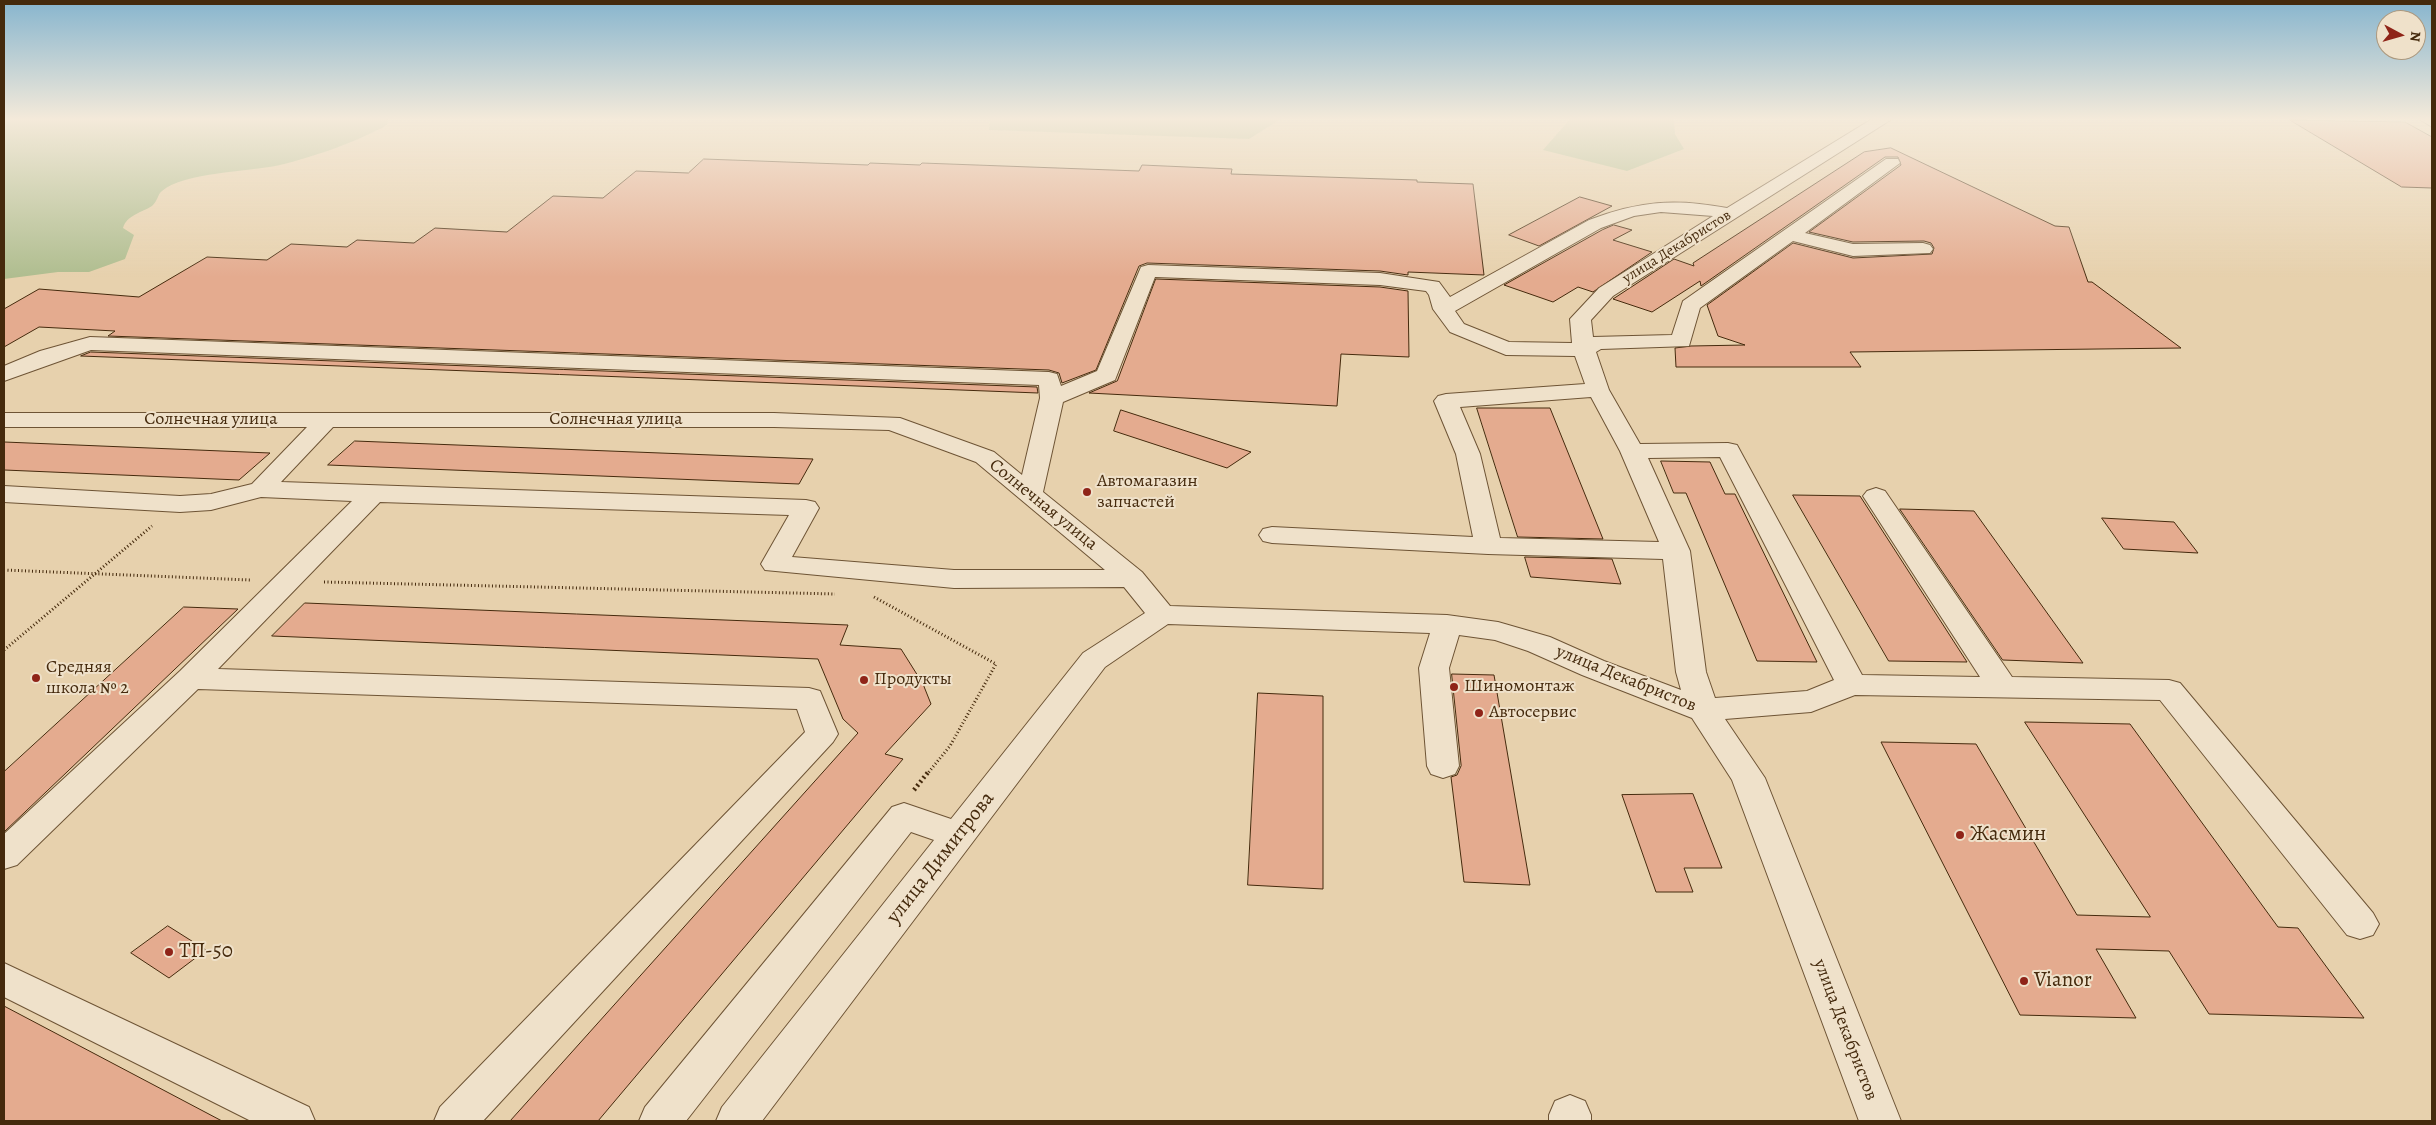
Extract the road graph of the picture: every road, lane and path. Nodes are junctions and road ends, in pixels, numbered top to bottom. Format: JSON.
{"nodes":[{"id":1,"x":1799,"y":172,"type":"edge"},
{"id":2,"x":1880,"y":172,"type":"edge"},
{"id":3,"x":1730,"y":214,"type":"junction"},
{"id":4,"x":1789,"y":235,"type":"junction"},
{"id":5,"x":1924,"y":249,"type":"dead end"},
{"id":6,"x":1443,"y":308,"type":"junction"},
{"id":7,"x":1584,"y":350,"type":"junction"},
{"id":8,"x":4,"y":374,"type":"edge"},
{"id":9,"x":1598,"y":390,"type":"junction"},
{"id":10,"x":1052,"y":398,"type":"junction"},
{"id":11,"x":4,"y":420,"type":"edge"},
{"id":12,"x":327,"y":420,"type":"junction"},
{"id":13,"x":1632,"y":451,"type":"junction"},
{"id":14,"x":261,"y":489,"type":"junction"},
{"id":15,"x":4,"y":494,"type":"edge"},
{"id":16,"x":373,"y":494,"type":"junction"},
{"id":17,"x":1030,"y":494,"type":"junction"},
{"id":18,"x":1876,"y":496,"type":"dead end"},
{"id":19,"x":180,"y":504,"type":"junction"},
{"id":20,"x":1272,"y":535,"type":"dead end"},
{"id":21,"x":1488,"y":546,"type":"junction"},
{"id":22,"x":1676,"y":551,"type":"junction"},
{"id":23,"x":1132,"y":578,"type":"junction"},
{"id":24,"x":1162,"y":615,"type":"junction"},
{"id":25,"x":1447,"y":624,"type":"junction"},
{"id":26,"x":4,"y":650,"type":"edge"},
{"id":27,"x":192,"y":678,"type":"junction"},
{"id":28,"x":1852,"y":685,"type":"junction"},
{"id":29,"x":2003,"y":688,"type":"junction"},
{"id":30,"x":1703,"y":710,"type":"junction"},
{"id":31,"x":1443,"y":766,"type":"dead end"},
{"id":32,"x":960,"y":835,"type":"junction"},
{"id":33,"x":4,"y":855,"type":"edge"},
{"id":34,"x":2360,"y":924,"type":"dead end"},
{"id":35,"x":4,"y":979,"type":"edge"},
{"id":36,"x":294,"y":1121,"type":"edge"},
{"id":37,"x":455,"y":1121,"type":"edge"},
{"id":38,"x":660,"y":1121,"type":"edge"},
{"id":39,"x":737,"y":1121,"type":"edge"},
{"id":40,"x":1880,"y":1121,"type":"edge"}],
"edges":[{"from":1,"to":3,"type":"street","name":"улица Декабристов"},
{"from":2,"to":4,"type":"street"},
{"from":3,"to":6,"type":"street"},
{"from":3,"to":7,"type":"street","name":"улица Декабристов"},
{"from":4,"to":5,"type":"street"},
{"from":4,"to":7,"type":"street"},
{"from":6,"to":7,"type":"street"},
{"from":6,"to":10,"type":"street"},
{"from":7,"to":9,"type":"street"},
{"from":8,"to":10,"type":"street"},
{"from":9,"to":13,"type":"street"},
{"from":9,"to":21,"type":"street"},
{"from":10,"to":17,"type":"street"},
{"from":11,"to":12,"type":"street","name":"Солнечная улица"},
{"from":12,"to":14,"type":"street"},
{"from":12,"to":17,"type":"street","name":"Солнечная улица"},
{"from":13,"to":22,"type":"street"},
{"from":13,"to":28,"type":"street"},
{"from":14,"to":16,"type":"street"},
{"from":14,"to":19,"type":"street"},
{"from":15,"to":19,"type":"street"},
{"from":16,"to":23,"type":"street"},
{"from":16,"to":27,"type":"street"},
{"from":17,"to":23,"type":"street","name":"Солнечная улица"},
{"from":18,"to":29,"type":"street"},
{"from":19,"to":26,"type":"path"},
{"from":20,"to":21,"type":"street"},
{"from":21,"to":22,"type":"street"},
{"from":22,"to":30,"type":"street"},
{"from":23,"to":24,"type":"street","name":"Солнечная улица"},
{"from":24,"to":25,"type":"street","name":"улица Декабристов"},
{"from":24,"to":32,"type":"street","name":"улица Димитрова"},
{"from":25,"to":30,"type":"street","name":"улица Декабристов"},
{"from":25,"to":31,"type":"street"},
{"from":27,"to":33,"type":"street"},
{"from":27,"to":37,"type":"street"},
{"from":28,"to":29,"type":"street"},
{"from":28,"to":30,"type":"street"},
{"from":29,"to":34,"type":"street"},
{"from":30,"to":40,"type":"street","name":"улица Декабристов"},
{"from":32,"to":38,"type":"street"},
{"from":32,"to":39,"type":"street","name":"улица Димитрова"},
{"from":35,"to":36,"type":"street"}]}
